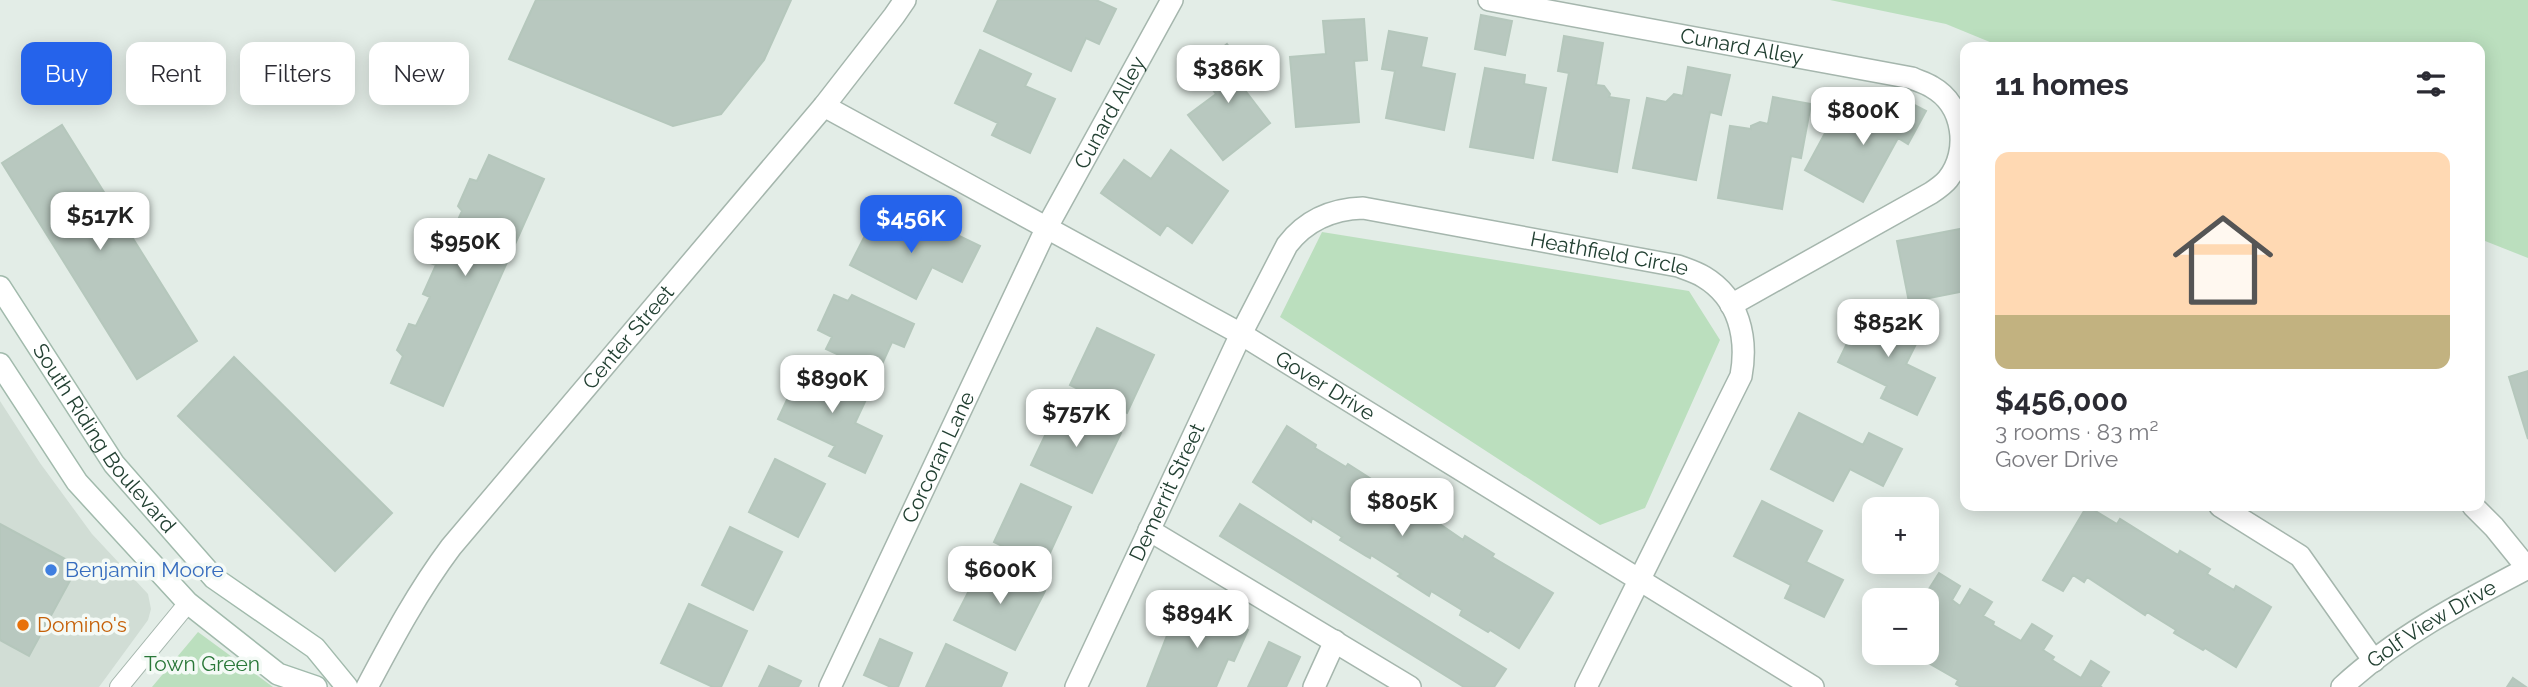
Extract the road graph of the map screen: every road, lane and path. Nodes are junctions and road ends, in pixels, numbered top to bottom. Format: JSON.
{"nodes":[{"id":1,"x":905,"y":0,"type":"edge"},
{"id":2,"x":1172,"y":0,"type":"edge"},
{"id":3,"x":1489,"y":0,"type":"edge"},
{"id":4,"x":824,"y":106,"type":"junction"},
{"id":5,"x":1960,"y":127,"type":"edge"},
{"id":6,"x":1960,"y":156,"type":"edge"},
{"id":7,"x":1048,"y":227,"type":"junction"},
{"id":8,"x":0,"y":287,"type":"edge"},
{"id":9,"x":1731,"y":305,"type":"junction"},
{"id":10,"x":1241,"y":334,"type":"junction"},
{"id":11,"x":0,"y":364,"type":"edge"},
{"id":12,"x":2228,"y":511,"type":"edge"},
{"id":13,"x":2478,"y":511,"type":"edge"},
{"id":14,"x":1149,"y":530,"type":"junction"},
{"id":15,"x":2528,"y":568,"type":"edge"},
{"id":16,"x":1639,"y":579,"type":"junction"},
{"id":17,"x":188,"y":603,"type":"junction"},
{"id":18,"x":1335,"y":641,"type":"junction"},
{"id":19,"x":2374,"y":661,"type":"junction"},
{"id":20,"x":119,"y":687,"type":"edge"},
{"id":21,"x":316,"y":687,"type":"edge"},
{"id":22,"x":347,"y":687,"type":"edge"},
{"id":23,"x":367,"y":687,"type":"edge"},
{"id":24,"x":830,"y":687,"type":"edge"},
{"id":25,"x":1076,"y":687,"type":"edge"},
{"id":26,"x":1314,"y":687,"type":"edge"},
{"id":27,"x":1410,"y":687,"type":"edge"},
{"id":28,"x":1586,"y":687,"type":"edge"},
{"id":29,"x":1813,"y":687,"type":"edge"},
{"id":30,"x":2342,"y":687,"type":"edge"}],
"edges":[{"from":1,"to":4,"type":"street","name":"Center Street"},
{"from":2,"to":7,"type":"street","name":"Cunard Alley"},
{"from":3,"to":5,"type":"street","name":"Cunard Alley"},
{"from":4,"to":7,"type":"street","name":"Gover Drive"},
{"from":4,"to":23,"type":"street","name":"Center Street"},
{"from":6,"to":9,"type":"street","name":"Cunard Alley"},
{"from":7,"to":10,"type":"street","name":"Gover Drive"},
{"from":7,"to":24,"type":"street","name":"Corcoran Lane"},
{"from":8,"to":22,"type":"street","name":"South Riding Boulevard"},
{"from":9,"to":10,"type":"street","name":"Heathfield Circle"},
{"from":9,"to":16,"type":"street","name":"Heathfield Circle"},
{"from":10,"to":14,"type":"street","name":"Demerrit Street"},
{"from":10,"to":16,"type":"street","name":"Gover Drive"},
{"from":11,"to":17,"type":"street","name":"South Riding Boulevard"},
{"from":12,"to":19,"type":"street"},
{"from":13,"to":15,"type":"street"},
{"from":14,"to":18,"type":"street"},
{"from":14,"to":25,"type":"street","name":"Demerrit Street"},
{"from":15,"to":19,"type":"street","name":"Golf View Drive"},
{"from":16,"to":28,"type":"street","name":"Heathfield Circle"},
{"from":16,"to":29,"type":"street","name":"Gover Drive"},
{"from":17,"to":20,"type":"lane"},
{"from":17,"to":21,"type":"street","name":"South Riding Boulevard"},
{"from":18,"to":26,"type":"street"},
{"from":18,"to":27,"type":"street"},
{"from":19,"to":30,"type":"street","name":"Golf View Drive"}]}
